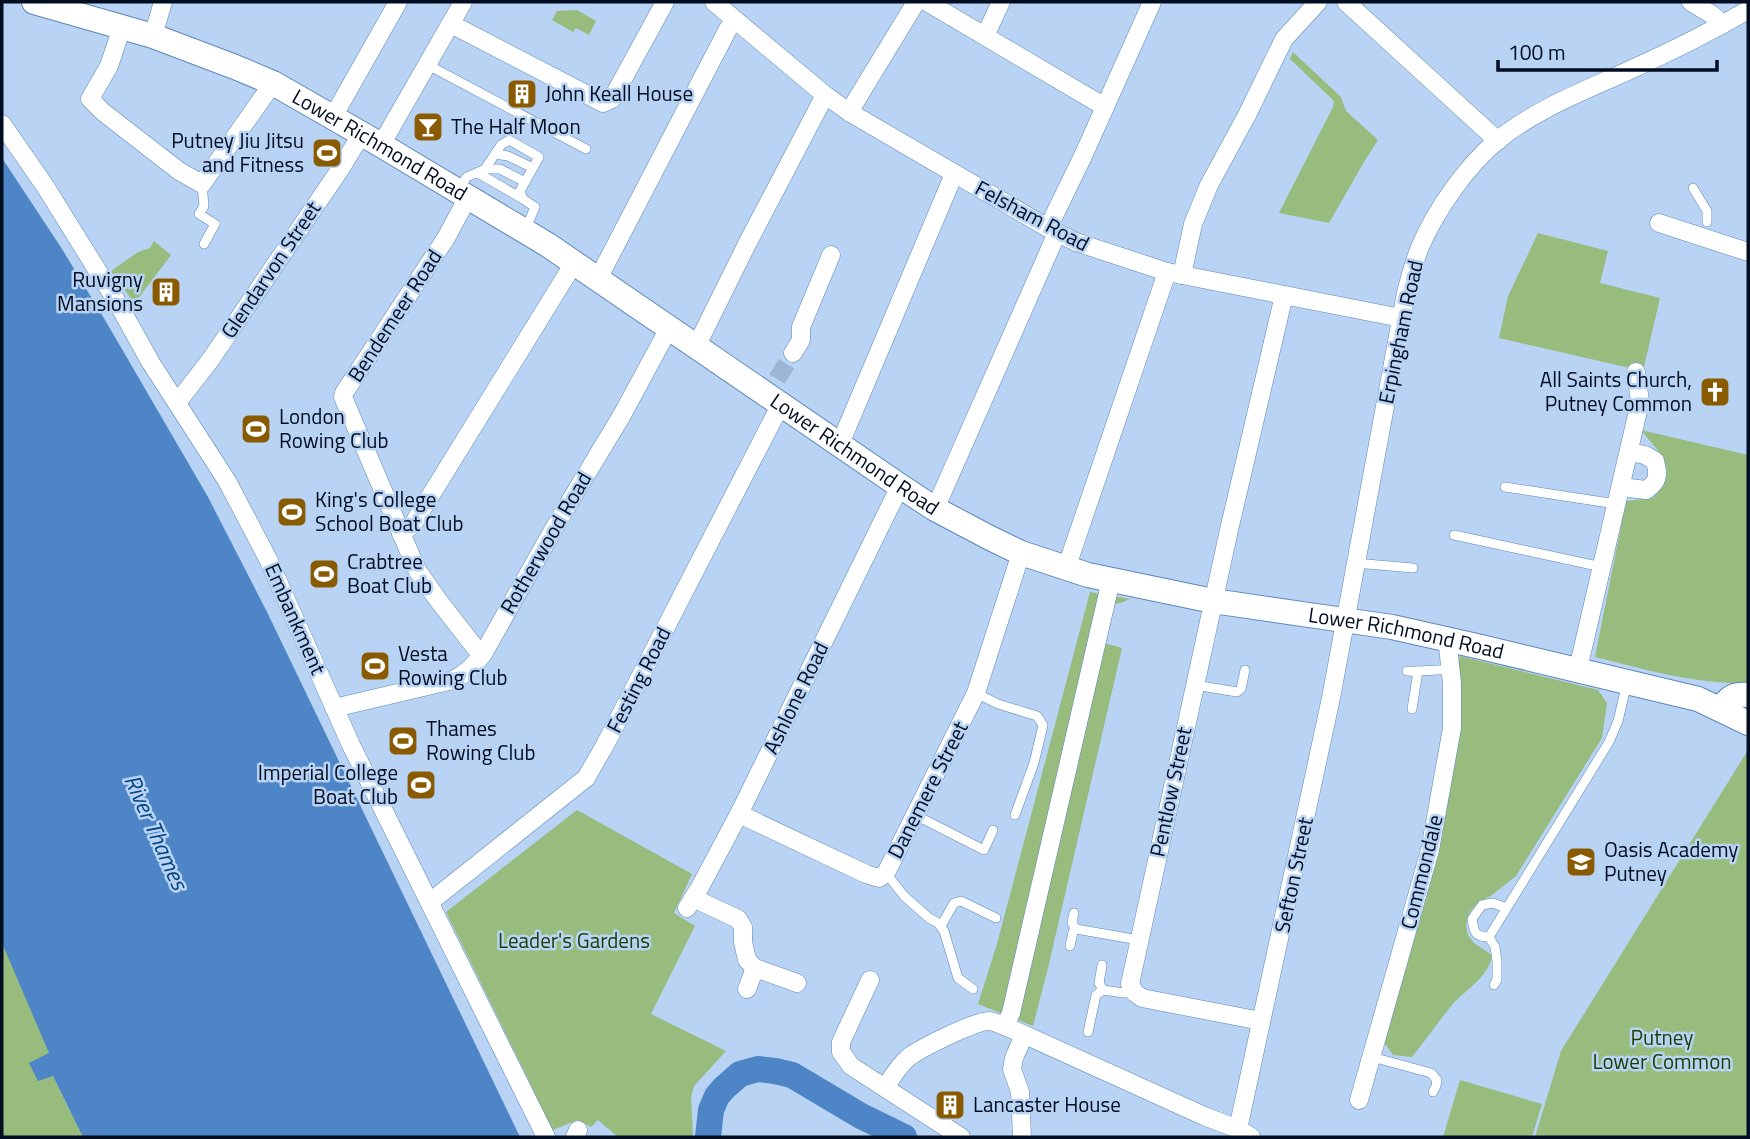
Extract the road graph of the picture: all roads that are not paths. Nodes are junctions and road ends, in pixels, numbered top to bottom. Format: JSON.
{"nodes":[{"id":1,"x":34,"y":2,"type":"edge"},
{"id":2,"x":163,"y":2,"type":"edge"},
{"id":3,"x":398,"y":2,"type":"edge"},
{"id":4,"x":463,"y":2,"type":"edge"},
{"id":5,"x":665,"y":2,"type":"edge"},
{"id":6,"x":916,"y":2,"type":"edge"},
{"id":7,"x":927,"y":2,"type":"edge"},
{"id":8,"x":1001,"y":2,"type":"edge"},
{"id":9,"x":1152,"y":2,"type":"edge"},
{"id":10,"x":1318,"y":2,"type":"edge"},
{"id":11,"x":1346,"y":2,"type":"edge"},
{"id":12,"x":1691,"y":2,"type":"edge"},
{"id":13,"x":719,"y":4,"type":"edge"},
{"id":14,"x":1748,"y":10,"type":"edge"},
{"id":15,"x":735,"y":20,"type":"junction"},
{"id":16,"x":451,"y":24,"type":"junction"},
{"id":17,"x":1723,"y":24,"type":"junction"},
{"id":18,"x":122,"y":27,"type":"junction"},
{"id":19,"x":153,"y":36,"type":"junction"},
{"id":20,"x":985,"y":36,"type":"junction"},
{"id":21,"x":428,"y":65,"type":"junction"},
{"id":22,"x":273,"y":83,"type":"junction"},
{"id":23,"x":825,"y":95,"type":"junction"},
{"id":24,"x":1105,"y":107,"type":"junction"},
{"id":25,"x":849,"y":112,"type":"junction"},
{"id":26,"x":333,"y":117,"type":"junction"},
{"id":27,"x":2,"y":124,"type":"edge"},
{"id":28,"x":371,"y":140,"type":"junction"},
{"id":29,"x":1498,"y":141,"type":"junction"},
{"id":30,"x":586,"y":149,"type":"dead end"},
{"id":31,"x":495,"y":155,"type":"junction"},
{"id":32,"x":533,"y":169,"type":"junction"},
{"id":33,"x":482,"y":171,"type":"junction"},
{"id":34,"x":954,"y":174,"type":"junction"},
{"id":35,"x":525,"y":182,"type":"junction"},
{"id":36,"x":202,"y":184,"type":"junction"},
{"id":37,"x":1693,"y":188,"type":"dead end"},
{"id":38,"x":462,"y":193,"type":"junction"},
{"id":39,"x":523,"y":199,"type":"junction"},
{"id":40,"x":1659,"y":223,"type":"dead end"},
{"id":41,"x":1706,"y":230,"type":"junction"},
{"id":42,"x":525,"y":231,"type":"junction"},
{"id":43,"x":1052,"y":231,"type":"junction"},
{"id":44,"x":204,"y":244,"type":"dead end"},
{"id":45,"x":1748,"y":251,"type":"edge"},
{"id":46,"x":831,"y":256,"type":"dead end"},
{"id":47,"x":574,"y":263,"type":"junction"},
{"id":48,"x":1175,"y":274,"type":"junction"},
{"id":49,"x":598,"y":279,"type":"junction"},
{"id":50,"x":1284,"y":295,"type":"junction"},
{"id":51,"x":1401,"y":318,"type":"junction"},
{"id":52,"x":669,"y":328,"type":"junction"},
{"id":53,"x":696,"y":347,"type":"junction"},
{"id":54,"x":793,"y":353,"type":"tunnel mouth"},
{"id":55,"x":1636,"y":372,"type":"dead end"},
{"id":56,"x":775,"y":392,"type":"junction"},
{"id":57,"x":177,"y":403,"type":"junction"},
{"id":58,"x":840,"y":444,"type":"junction"},
{"id":59,"x":1629,"y":452,"type":"junction"},
{"id":60,"x":900,"y":486,"type":"junction"},
{"id":61,"x":1505,"y":487,"type":"dead end"},
{"id":62,"x":1619,"y":495,"type":"junction"},
{"id":63,"x":935,"y":509,"type":"junction"},
{"id":64,"x":401,"y":534,"type":"junction"},
{"id":65,"x":1454,"y":535,"type":"dead end"},
{"id":66,"x":1021,"y":553,"type":"junction"},
{"id":67,"x":1355,"y":563,"type":"junction"},
{"id":68,"x":1413,"y":568,"type":"dead end"},
{"id":69,"x":1602,"y":568,"type":"junction"},
{"id":70,"x":1066,"y":569,"type":"junction"},
{"id":71,"x":1111,"y":580,"type":"junction"},
{"id":72,"x":1213,"y":601,"type":"junction"},
{"id":73,"x":1345,"y":620,"type":"junction"},
{"id":74,"x":1448,"y":640,"type":"junction"},
{"id":75,"x":483,"y":654,"type":"junction"},
{"id":76,"x":1578,"y":669,"type":"junction"},
{"id":77,"x":1245,"y":670,"type":"dead end"},
{"id":78,"x":1450,"y":670,"type":"junction"},
{"id":79,"x":1407,"y":671,"type":"dead end"},
{"id":80,"x":1418,"y":671,"type":"junction"},
{"id":81,"x":1628,"y":682,"type":"junction"},
{"id":82,"x":1195,"y":685,"type":"junction"},
{"id":83,"x":976,"y":693,"type":"junction"},
{"id":84,"x":1748,"y":695,"type":"edge"},
{"id":85,"x":334,"y":708,"type":"junction"},
{"id":86,"x":1720,"y":708,"type":"junction"},
{"id":87,"x":1412,"y":709,"type":"dead end"},
{"id":88,"x":1748,"y":723,"type":"edge"},
{"id":89,"x":738,"y":814,"type":"junction"},
{"id":90,"x":915,"y":815,"type":"junction"},
{"id":91,"x":1015,"y":815,"type":"dead end"},
{"id":92,"x":993,"y":830,"type":"dead end"},
{"id":93,"x":886,"y":873,"type":"junction"},
{"id":94,"x":430,"y":902,"type":"junction"},
{"id":95,"x":1506,"y":908,"type":"junction"},
{"id":96,"x":1074,"y":913,"type":"dead end"},
{"id":97,"x":996,"y":918,"type":"dead end"},
{"id":98,"x":941,"y":926,"type":"junction"},
{"id":99,"x":1076,"y":929,"type":"junction"},
{"id":100,"x":1489,"y":937,"type":"junction"},
{"id":101,"x":1139,"y":940,"type":"junction"},
{"id":102,"x":1070,"y":946,"type":"dead end"},
{"id":103,"x":1102,"y":965,"type":"dead end"},
{"id":104,"x":755,"y":968,"type":"junction"},
{"id":105,"x":870,"y":980,"type":"dead end"},
{"id":106,"x":797,"y":983,"type":"dead end"},
{"id":107,"x":1493,"y":985,"type":"dead end"},
{"id":108,"x":747,"y":989,"type":"dead end"},
{"id":109,"x":974,"y":989,"type":"dead end"},
{"id":110,"x":1103,"y":989,"type":"junction"},
{"id":111,"x":1132,"y":989,"type":"junction"},
{"id":112,"x":1261,"y":1021,"type":"junction"},
{"id":113,"x":1005,"y":1026,"type":"junction"},
{"id":114,"x":1088,"y":1032,"type":"dead end"},
{"id":115,"x":1024,"y":1035,"type":"junction"},
{"id":116,"x":1372,"y":1057,"type":"junction"},
{"id":117,"x":886,"y":1087,"type":"junction"},
{"id":118,"x":1433,"y":1092,"type":"dead end"},
{"id":119,"x":1359,"y":1100,"type":"dead end"},
{"id":120,"x":1231,"y":1132,"type":"edge"},
{"id":121,"x":546,"y":1137,"type":"edge"},
{"id":122,"x":961,"y":1137,"type":"edge"},
{"id":123,"x":1022,"y":1137,"type":"edge"}],
"edges":[{"from":1,"to":18,"type":"main road","name":"Lower Richmond Road"},
{"from":2,"to":19,"type":"street"},
{"from":3,"to":26,"type":"street"},
{"from":4,"to":16,"type":"street","name":"Glendarvon Street"},
{"from":5,"to":16,"type":"street"},
{"from":6,"to":25,"type":"street"},
{"from":7,"to":20,"type":"street"},
{"from":8,"to":20,"type":"street"},
{"from":9,"to":24,"type":"street"},
{"from":10,"to":48,"type":"street"},
{"from":11,"to":29,"type":"street"},
{"from":12,"to":17,"type":"street"},
{"from":13,"to":15,"type":"street","name":"Felsham Road"},
{"from":14,"to":17,"type":"street","name":"Erpingham Road"},
{"from":15,"to":23,"type":"street","name":"Felsham Road"},
{"from":15,"to":49,"type":"street"},
{"from":16,"to":21,"type":"street","name":"Glendarvon Street"},
{"from":17,"to":29,"type":"street","name":"Erpingham Road"},
{"from":18,"to":19,"type":"main road","name":"Lower Richmond Road"},
{"from":18,"to":36,"type":"street"},
{"from":19,"to":22,"type":"main road","name":"Lower Richmond Road"},
{"from":20,"to":24,"type":"street"},
{"from":21,"to":28,"type":"street","name":"Glendarvon Street"},
{"from":21,"to":30,"type":"lane"},
{"from":22,"to":26,"type":"main road","name":"Lower Richmond Road"},
{"from":22,"to":36,"type":"street"},
{"from":23,"to":25,"type":"street","name":"Felsham Road"},
{"from":23,"to":53,"type":"street"},
{"from":24,"to":43,"type":"street"},
{"from":25,"to":34,"type":"street","name":"Felsham Road"},
{"from":26,"to":28,"type":"main road","name":"Lower Richmond Road"},
{"from":27,"to":57,"type":"street","name":"Embankment"},
{"from":28,"to":38,"type":"main road","name":"Lower Richmond Road"},
{"from":28,"to":57,"type":"street","name":"Glendarvon Street"},
{"from":29,"to":51,"type":"street","name":"Erpingham Road"},
{"from":31,"to":32,"type":"lane"},
{"from":31,"to":32,"type":"lane"},
{"from":31,"to":33,"type":"lane"},
{"from":32,"to":35,"type":"lane"},
{"from":33,"to":35,"type":"lane"},
{"from":33,"to":38,"type":"lane"},
{"from":33,"to":39,"type":"lane"},
{"from":34,"to":43,"type":"street","name":"Felsham Road"},
{"from":34,"to":58,"type":"street"},
{"from":35,"to":39,"type":"lane"},
{"from":36,"to":44,"type":"lane"},
{"from":37,"to":41,"type":"lane"},
{"from":38,"to":42,"type":"main road","name":"Lower Richmond Road"},
{"from":38,"to":64,"type":"street","name":"Bendemeer Road"},
{"from":39,"to":42,"type":"lane"},
{"from":40,"to":41,"type":"street"},
{"from":41,"to":45,"type":"street"},
{"from":42,"to":47,"type":"main road","name":"Lower Richmond Road"},
{"from":43,"to":48,"type":"street","name":"Felsham Road"},
{"from":43,"to":63,"type":"street"},
{"from":46,"to":54,"type":"street"},
{"from":47,"to":49,"type":"main road","name":"Lower Richmond Road"},
{"from":47,"to":64,"type":"street"},
{"from":48,"to":50,"type":"street","name":"Felsham Road"},
{"from":48,"to":70,"type":"street"},
{"from":49,"to":52,"type":"main road","name":"Lower Richmond Road"},
{"from":50,"to":51,"type":"street","name":"Felsham Road"},
{"from":50,"to":72,"type":"street","name":"Pentlow Street"},
{"from":51,"to":67,"type":"street","name":"Erpingham Road"},
{"from":52,"to":53,"type":"main road","name":"Lower Richmond Road"},
{"from":52,"to":75,"type":"street","name":"Rotherwood Road"},
{"from":53,"to":56,"type":"main road","name":"Lower Richmond Road"},
{"from":55,"to":59,"type":"street"},
{"from":56,"to":58,"type":"main road","name":"Lower Richmond Road"},
{"from":56,"to":94,"type":"street","name":"Festing Road"},
{"from":57,"to":85,"type":"street","name":"Embankment"},
{"from":58,"to":60,"type":"main road","name":"Lower Richmond Road"},
{"from":59,"to":62,"type":"street"},
{"from":59,"to":62,"type":"street"},
{"from":60,"to":63,"type":"main road","name":"Lower Richmond Road"},
{"from":60,"to":89,"type":"street","name":"Ashlone Road"},
{"from":61,"to":62,"type":"lane"},
{"from":62,"to":69,"type":"street"},
{"from":63,"to":66,"type":"main road","name":"Lower Richmond Road"},
{"from":64,"to":75,"type":"street","name":"Bendemeer Road"},
{"from":65,"to":69,"type":"lane"},
{"from":66,"to":70,"type":"main road","name":"Lower Richmond Road"},
{"from":66,"to":83,"type":"street","name":"Danemere Street"},
{"from":67,"to":68,"type":"lane"},
{"from":67,"to":73,"type":"street","name":"Erpingham Road"},
{"from":69,"to":76,"type":"street"},
{"from":70,"to":71,"type":"main road","name":"Lower Richmond Road"},
{"from":71,"to":72,"type":"main road","name":"Lower Richmond Road"},
{"from":71,"to":113,"type":"street"},
{"from":72,"to":73,"type":"main road","name":"Lower Richmond Road"},
{"from":72,"to":82,"type":"street","name":"Pentlow Street"},
{"from":73,"to":74,"type":"main road","name":"Lower Richmond Road"},
{"from":73,"to":112,"type":"street","name":"Sefton Street"},
{"from":74,"to":76,"type":"main road","name":"Lower Richmond Road"},
{"from":74,"to":78,"type":"street","name":"Commondale"},
{"from":75,"to":85,"type":"street","name":"Rotherwood Road"},
{"from":76,"to":81,"type":"main road","name":"Lower Richmond Road"},
{"from":77,"to":82,"type":"lane"},
{"from":78,"to":80,"type":"lane"},
{"from":78,"to":116,"type":"street","name":"Commondale"},
{"from":79,"to":80,"type":"lane"},
{"from":80,"to":87,"type":"lane"},
{"from":81,"to":86,"type":"main road","name":"Lower Richmond Road"},
{"from":81,"to":95,"type":"lane"},
{"from":82,"to":101,"type":"street","name":"Pentlow Street"},
{"from":83,"to":90,"type":"street","name":"Danemere Street"},
{"from":83,"to":91,"type":"lane"},
{"from":84,"to":86,"type":"main road"},
{"from":85,"to":94,"type":"street","name":"Embankment"},
{"from":86,"to":88,"type":"main road","name":"Lower Richmond Road"},
{"from":89,"to":93,"type":"street","name":"Danemere Street"},
{"from":89,"to":104,"type":"street","name":"Ashlone Road"},
{"from":90,"to":92,"type":"lane"},
{"from":90,"to":93,"type":"street","name":"Danemere Street"},
{"from":93,"to":98,"type":"lane"},
{"from":94,"to":121,"type":"street","name":"Embankment"},
{"from":95,"to":100,"type":"lane"},
{"from":95,"to":100,"type":"lane"},
{"from":96,"to":99,"type":"lane"},
{"from":97,"to":98,"type":"lane"},
{"from":98,"to":109,"type":"lane"},
{"from":99,"to":101,"type":"lane"},
{"from":99,"to":102,"type":"lane"},
{"from":100,"to":107,"type":"lane"},
{"from":101,"to":111,"type":"street","name":"Pentlow Street"},
{"from":103,"to":110,"type":"lane"},
{"from":104,"to":106,"type":"street"},
{"from":104,"to":108,"type":"street"},
{"from":105,"to":117,"type":"street"},
{"from":110,"to":111,"type":"lane"},
{"from":110,"to":114,"type":"lane"},
{"from":111,"to":112,"type":"street"},
{"from":112,"to":120,"type":"street","name":"Sefton Street"},
{"from":113,"to":115,"type":"street"},
{"from":113,"to":117,"type":"street"},
{"from":115,"to":120,"type":"street"},
{"from":115,"to":123,"type":"street"},
{"from":116,"to":118,"type":"lane"},
{"from":116,"to":119,"type":"street","name":"Commondale"},
{"from":117,"to":122,"type":"street"}]}
